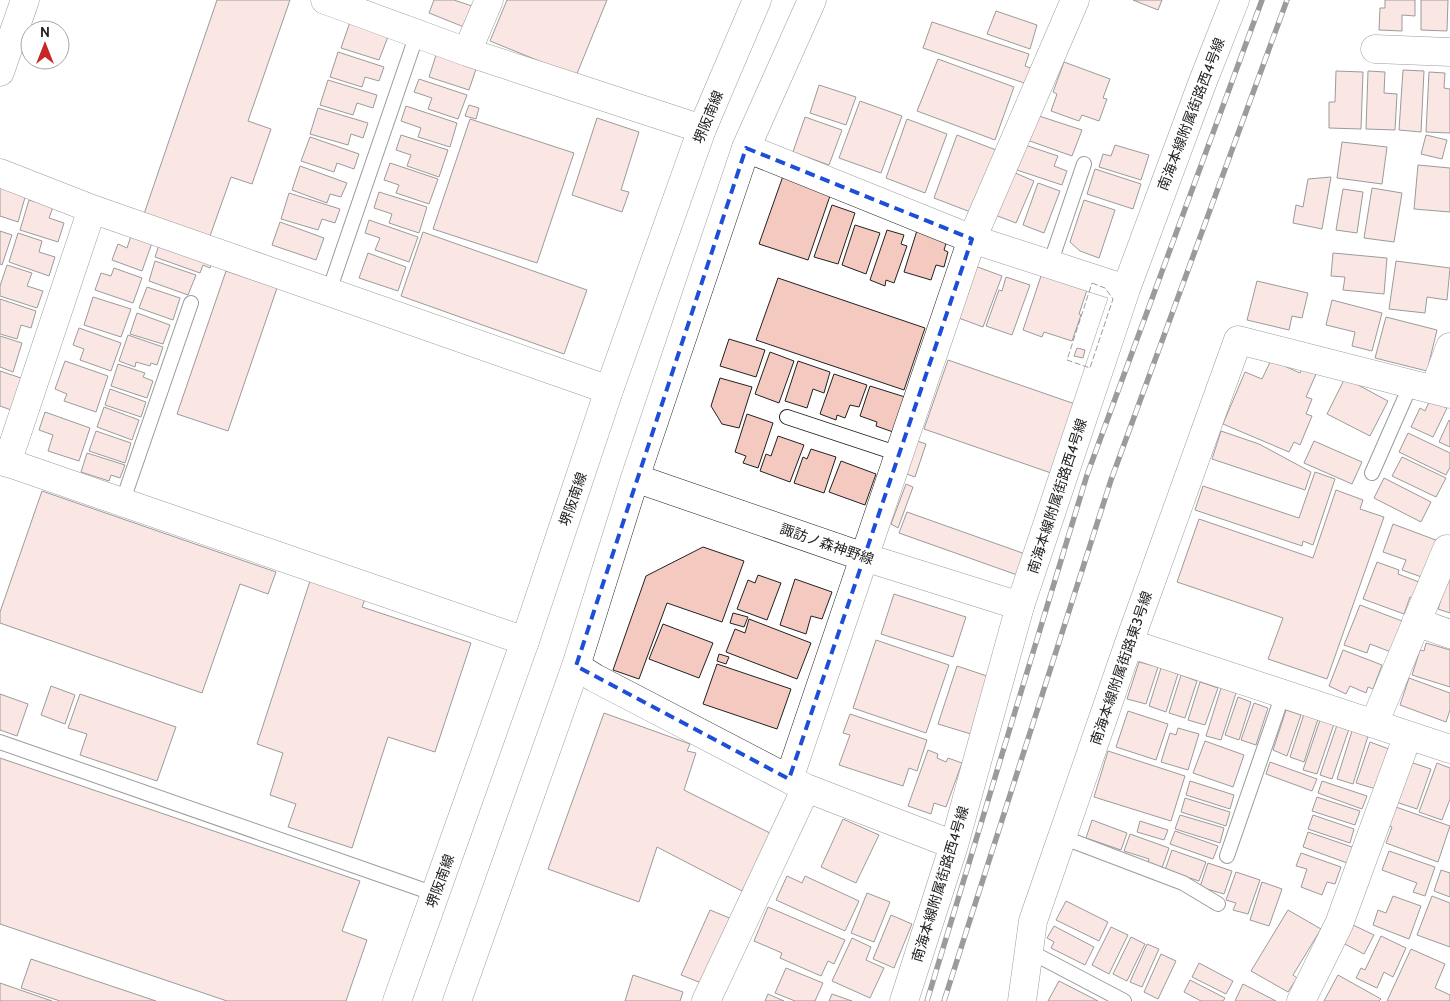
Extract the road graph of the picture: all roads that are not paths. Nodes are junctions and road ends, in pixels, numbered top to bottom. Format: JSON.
{"nodes":[{"id":1,"x":25,"y":0,"type":"edge"},
{"id":2,"x":325,"y":0,"type":"edge"},
{"id":3,"x":489,"y":0,"type":"edge"},
{"id":4,"x":757,"y":0,"type":"edge"},
{"id":5,"x":812,"y":0,"type":"edge"},
{"id":6,"x":1075,"y":0,"type":"edge"},
{"id":7,"x":1235,"y":0,"type":"edge"},
{"id":8,"x":417,"y":34,"type":"junction"},
{"id":9,"x":1375,"y":49,"type":"dead end"},
{"id":10,"x":467,"y":52,"type":"junction"},
{"id":11,"x":1450,"y":52,"type":"edge"},
{"id":12,"x":0,"y":72,"type":"edge"},
{"id":13,"x":702,"y":129,"type":"junction"},
{"id":14,"x":746,"y":148,"type":"junction"},
{"id":15,"x":1084,"y":164,"type":"dead end"},
{"id":16,"x":0,"y":172,"type":"edge"},
{"id":17,"x":92,"y":208,"type":"junction"},
{"id":18,"x":972,"y":239,"type":"junction"},
{"id":19,"x":1050,"y":264,"type":"junction"},
{"id":20,"x":1126,"y":289,"type":"junction"},
{"id":21,"x":329,"y":291,"type":"junction"},
{"id":22,"x":191,"y":304,"type":"dead end"},
{"id":23,"x":1450,"y":347,"type":"edge"},
{"id":24,"x":1432,"y":389,"type":"edge"},
{"id":25,"x":609,"y":390,"type":"junction"},
{"id":26,"x":786,"y":417,"type":"dead end"},
{"id":27,"x":899,"y":454,"type":"junction"},
{"id":28,"x":3,"y":462,"type":"edge"},
{"id":29,"x":1372,"y":473,"type":"dead end"},
{"id":30,"x":635,"y":478,"type":"junction"},
{"id":31,"x":122,"y":503,"type":"junction"},
{"id":32,"x":1447,"y":549,"type":"dead end"},
{"id":33,"x":864,"y":557,"type":"junction"},
{"id":34,"x":1020,"y":606,"type":"junction"},
{"id":35,"x":1416,"y":622,"type":"junction"},
{"id":36,"x":1450,"y":634,"type":"edge"},
{"id":37,"x":525,"y":641,"type":"junction"},
{"id":38,"x":1129,"y":643,"type":"junction"},
{"id":39,"x":576,"y":666,"type":"junction"},
{"id":40,"x":1283,"y":694,"type":"junction"},
{"id":41,"x":1374,"y":724,"type":"junction"},
{"id":42,"x":1408,"y":735,"type":"junction"},
{"id":43,"x":0,"y":742,"type":"edge"},
{"id":44,"x":1450,"y":749,"type":"edge"},
{"id":45,"x":797,"y":784,"type":"junction"},
{"id":46,"x":1062,"y":837,"type":"junction"},
{"id":47,"x":954,"y":845,"type":"junction"},
{"id":48,"x":1227,"y":856,"type":"dead end"},
{"id":49,"x":435,"y":894,"type":"junction"},
{"id":50,"x":1218,"y":904,"type":"dead end"},
{"id":51,"x":1029,"y":951,"type":"junction"},
{"id":52,"x":397,"y":1001,"type":"edge"},
{"id":53,"x":457,"y":1001,"type":"edge"},
{"id":54,"x":706,"y":1001,"type":"edge"},
{"id":55,"x":904,"y":1001,"type":"edge"},
{"id":56,"x":1022,"y":1001,"type":"edge"},
{"id":57,"x":1124,"y":1001,"type":"edge"},
{"id":58,"x":1301,"y":1001,"type":"edge"}],
"edges":[{"from":1,"to":12,"type":"street"},
{"from":2,"to":8,"type":"street"},
{"from":3,"to":10,"type":"street"},
{"from":4,"to":13,"type":"street","name":"堺阪南線"},
{"from":5,"to":14,"type":"street"},
{"from":6,"to":18,"type":"street"},
{"from":7,"to":20,"type":"street","name":"南海本線附属街路西4号線"},
{"from":8,"to":10,"type":"street"},
{"from":8,"to":21,"type":"lane"},
{"from":9,"to":11,"type":"street"},
{"from":10,"to":13,"type":"street"},
{"from":13,"to":25,"type":"street","name":"堺阪南線"},
{"from":14,"to":18,"type":"street"},
{"from":14,"to":30,"type":"street"},
{"from":15,"to":19,"type":"lane"},
{"from":16,"to":17,"type":"street"},
{"from":17,"to":21,"type":"street"},
{"from":17,"to":28,"type":"street"},
{"from":18,"to":19,"type":"street"},
{"from":18,"to":27,"type":"street"},
{"from":19,"to":20,"type":"street"},
{"from":20,"to":34,"type":"street","name":"南海本線附属街路西4号線"},
{"from":21,"to":25,"type":"street"},
{"from":22,"to":31,"type":"lane"},
{"from":23,"to":24,"type":"street"},
{"from":24,"to":29,"type":"lane"},
{"from":24,"to":38,"type":"street","name":"南海本線附属街路東3号線"},
{"from":25,"to":37,"type":"street","name":"堺阪南線"},
{"from":26,"to":27,"type":"lane"},
{"from":27,"to":33,"type":"street"},
{"from":28,"to":31,"type":"street"},
{"from":30,"to":33,"type":"street","name":"諏訪ノ森神野線"},
{"from":30,"to":39,"type":"street"},
{"from":31,"to":37,"type":"street"},
{"from":32,"to":35,"type":"street"},
{"from":33,"to":34,"type":"street","name":"諏訪ノ森神野線"},
{"from":33,"to":45,"type":"street"},
{"from":34,"to":47,"type":"street","name":"南海本線附属街路西4号線"},
{"from":35,"to":36,"type":"street"},
{"from":35,"to":41,"type":"street"},
{"from":37,"to":49,"type":"street","name":"堺阪南線"},
{"from":38,"to":40,"type":"street"},
{"from":38,"to":46,"type":"street","name":"南海本線附属街路東3号線"},
{"from":39,"to":45,"type":"street"},
{"from":39,"to":53,"type":"street"},
{"from":40,"to":41,"type":"street"},
{"from":40,"to":48,"type":"lane"},
{"from":41,"to":42,"type":"street"},
{"from":42,"to":44,"type":"street"},
{"from":42,"to":58,"type":"street"},
{"from":43,"to":49,"type":"lane"},
{"from":45,"to":47,"type":"street"},
{"from":45,"to":54,"type":"street"},
{"from":46,"to":50,"type":"lane"},
{"from":46,"to":51,"type":"street","name":"南海本線附属街路東3号線"},
{"from":47,"to":55,"type":"street","name":"南海本線附属街路西4号線"},
{"from":49,"to":52,"type":"street","name":"堺阪南線"},
{"from":51,"to":56,"type":"street","name":"南海本線附属街路東3号線"},
{"from":51,"to":57,"type":"lane"}]}
